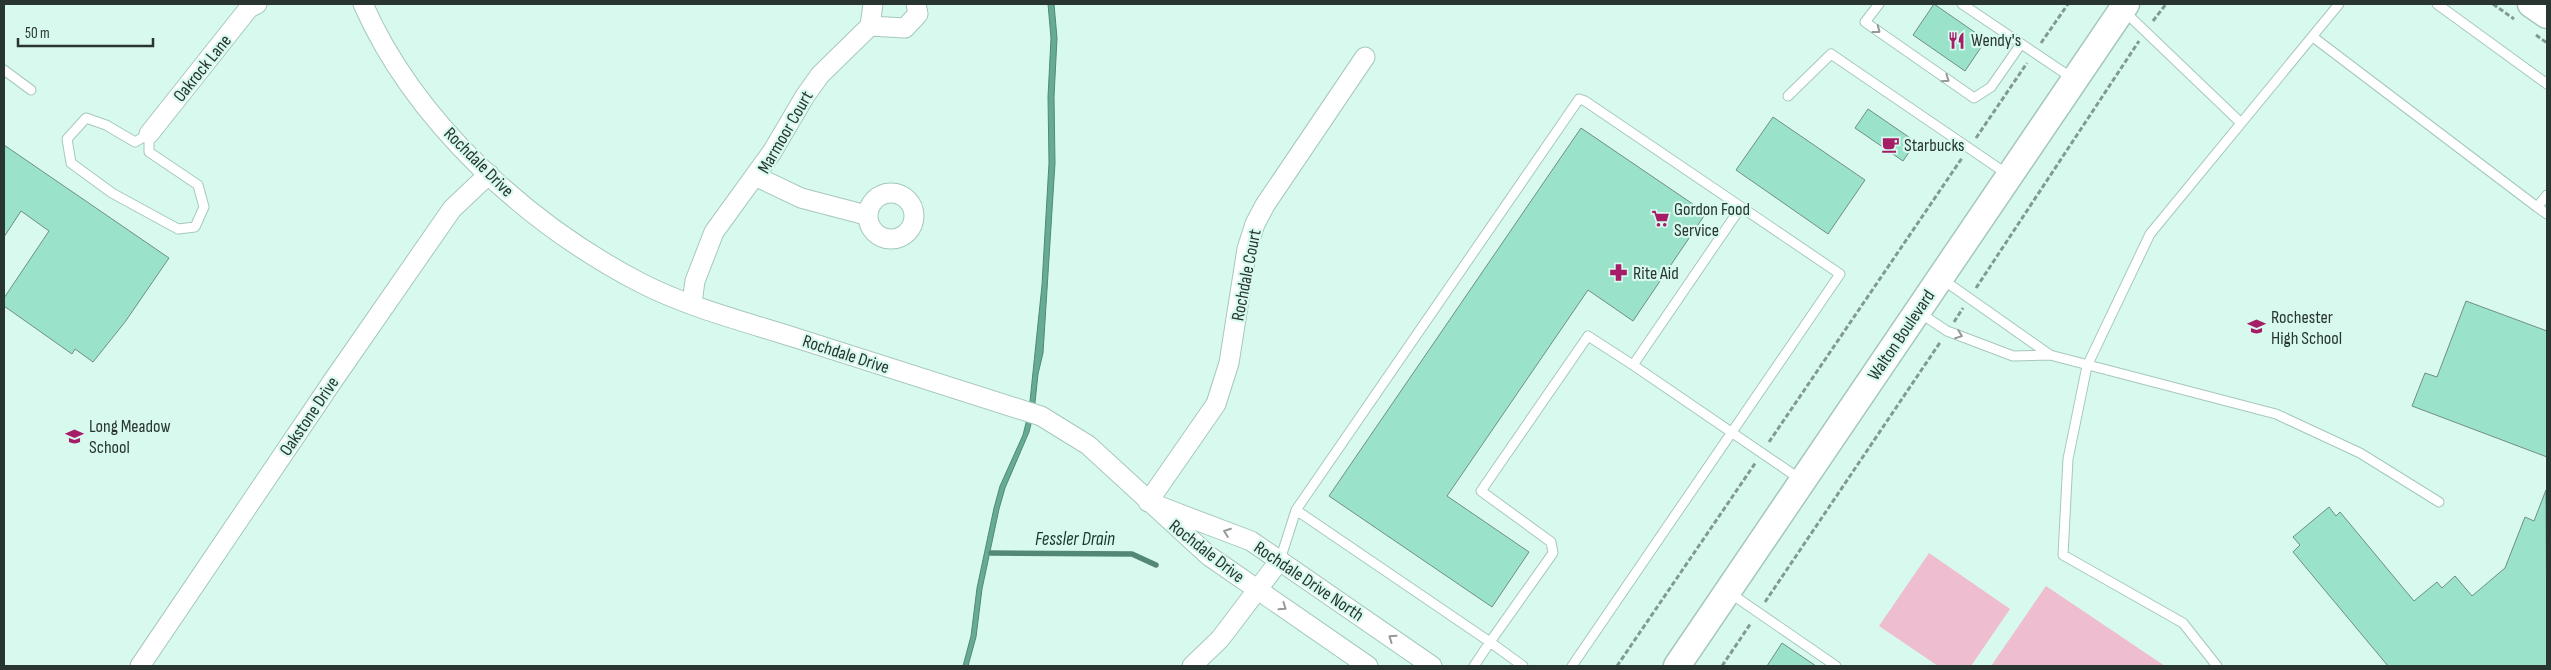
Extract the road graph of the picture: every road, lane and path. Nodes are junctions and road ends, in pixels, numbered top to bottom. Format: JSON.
{"nodes":[{"id":1,"x":256,"y":4,"type":"edge"},
{"id":2,"x":363,"y":4,"type":"edge"},
{"id":3,"x":873,"y":4,"type":"edge"},
{"id":4,"x":916,"y":4,"type":"edge"},
{"id":5,"x":1878,"y":4,"type":"edge"},
{"id":6,"x":1962,"y":4,"type":"edge"},
{"id":7,"x":2068,"y":4,"type":"edge"},
{"id":8,"x":2339,"y":4,"type":"edge"},
{"id":9,"x":2437,"y":4,"type":"edge"},
{"id":10,"x":2531,"y":4,"type":"edge"},
{"id":11,"x":2124,"y":6,"type":"edge"},
{"id":12,"x":2547,"y":15,"type":"edge"},
{"id":13,"x":870,"y":26,"type":"junction"},
{"id":14,"x":2313,"y":37,"type":"junction"},
{"id":15,"x":2021,"y":44,"type":"junction"},
{"id":16,"x":2034,"y":53,"type":"junction"},
{"id":17,"x":1365,"y":57,"type":"dead end"},
{"id":18,"x":4,"y":70,"type":"edge"},
{"id":19,"x":2075,"y":80,"type":"junction"},
{"id":20,"x":2547,"y":84,"type":"edge"},
{"id":21,"x":31,"y":90,"type":"dead end"},
{"id":22,"x":1788,"y":96,"type":"dead end"},
{"id":23,"x":2241,"y":123,"type":"junction"},
{"id":24,"x":149,"y":134,"type":"junction"},
{"id":25,"x":1969,"y":148,"type":"junction"},
{"id":26,"x":489,"y":174,"type":"junction"},
{"id":27,"x":755,"y":176,"type":"junction"},
{"id":28,"x":2009,"y":176,"type":"junction"},
{"id":29,"x":2547,"y":194,"type":"edge"},
{"id":30,"x":1741,"y":207,"type":"junction"},
{"id":31,"x":2537,"y":207,"type":"junction"},
{"id":32,"x":2547,"y":214,"type":"edge"},
{"id":33,"x":866,"y":215,"type":"dead end"},
{"id":34,"x":1940,"y":277,"type":"junction"},
{"id":35,"x":692,"y":303,"type":"junction"},
{"id":36,"x":1917,"y":311,"type":"junction"},
{"id":37,"x":2050,"y":355,"type":"junction"},
{"id":38,"x":1633,"y":365,"type":"junction"},
{"id":39,"x":2087,"y":366,"type":"junction"},
{"id":40,"x":1733,"y":433,"type":"junction"},
{"id":41,"x":1762,"y":453,"type":"junction"},
{"id":42,"x":1802,"y":481,"type":"junction"},
{"id":43,"x":1148,"y":502,"type":"junction"},
{"id":44,"x":2439,"y":502,"type":"dead end"},
{"id":45,"x":1296,"y":510,"type":"junction"},
{"id":46,"x":1280,"y":560,"type":"junction"},
{"id":47,"x":1258,"y":590,"type":"junction"},
{"id":48,"x":1728,"y":592,"type":"junction"},
{"id":49,"x":1490,"y":642,"type":"junction"},
{"id":50,"x":140,"y":666,"type":"edge"},
{"id":51,"x":1192,"y":666,"type":"edge"},
{"id":52,"x":1368,"y":666,"type":"edge"},
{"id":53,"x":1432,"y":666,"type":"edge"},
{"id":54,"x":1474,"y":666,"type":"edge"},
{"id":55,"x":1523,"y":666,"type":"edge"},
{"id":56,"x":1572,"y":666,"type":"edge"},
{"id":57,"x":1617,"y":666,"type":"edge"},
{"id":58,"x":1677,"y":666,"type":"edge"},
{"id":59,"x":1836,"y":666,"type":"edge"},
{"id":60,"x":2217,"y":666,"type":"edge"}],
"edges":[{"from":1,"to":24,"type":"street","name":"Oakrock Lane"},
{"from":2,"to":26,"type":"street","name":"Rochdale Drive"},
{"from":3,"to":13,"type":"street"},
{"from":4,"to":13,"type":"street"},
{"from":5,"to":15,"type":"lane","one_way":true},
{"from":6,"to":15,"type":"lane"},
{"from":7,"to":16,"type":"path"},
{"from":8,"to":14,"type":"lane"},
{"from":9,"to":20,"type":"lane"},
{"from":10,"to":12,"type":"main road"},
{"from":11,"to":19,"type":"main road","name":"Walton Boulevard"},
{"from":11,"to":23,"type":"lane"},
{"from":13,"to":27,"type":"street","name":"Marmoor Court"},
{"from":14,"to":23,"type":"lane"},
{"from":14,"to":31,"type":"lane"},
{"from":15,"to":16,"type":"lane"},
{"from":16,"to":19,"type":"lane"},
{"from":16,"to":25,"type":"path"},
{"from":17,"to":43,"type":"street","name":"Rochdale Court"},
{"from":18,"to":21,"type":"lane"},
{"from":19,"to":28,"type":"main road","name":"Walton Boulevard"},
{"from":22,"to":25,"type":"lane"},
{"from":23,"to":39,"type":"lane"},
{"from":24,"to":24,"type":"lane"},
{"from":25,"to":28,"type":"lane"},
{"from":25,"to":41,"type":"path"},
{"from":26,"to":35,"type":"street","name":"Rochdale Drive"},
{"from":26,"to":50,"type":"street","name":"Oakstone Drive"},
{"from":27,"to":33,"type":"street","name":"Marmoor Court"},
{"from":27,"to":35,"type":"street"},
{"from":28,"to":34,"type":"main road","name":"Walton Boulevard"},
{"from":29,"to":31,"type":"lane"},
{"from":30,"to":38,"type":"lane"},
{"from":30,"to":40,"type":"lane"},
{"from":30,"to":45,"type":"lane"},
{"from":31,"to":32,"type":"lane"},
{"from":34,"to":36,"type":"main road","name":"Walton Boulevard"},
{"from":34,"to":37,"type":"lane"},
{"from":35,"to":43,"type":"street","name":"Rochdale Drive"},
{"from":36,"to":37,"type":"lane","one_way":true},
{"from":36,"to":42,"type":"main road","name":"Walton Boulevard"},
{"from":37,"to":39,"type":"lane"},
{"from":38,"to":40,"type":"lane"},
{"from":38,"to":49,"type":"lane"},
{"from":39,"to":44,"type":"lane"},
{"from":39,"to":60,"type":"lane"},
{"from":40,"to":41,"type":"lane"},
{"from":40,"to":56,"type":"lane"},
{"from":41,"to":42,"type":"lane"},
{"from":41,"to":57,"type":"path"},
{"from":42,"to":48,"type":"main road","name":"Walton Boulevard"},
{"from":46,"to":43,"type":"street","name":"Rochdale Drive North","one_way":true},
{"from":43,"to":47,"type":"street","name":"Rochdale Drive"},
{"from":45,"to":46,"type":"lane"},
{"from":45,"to":49,"type":"lane"},
{"from":46,"to":47,"type":"street"},
{"from":53,"to":46,"type":"street","name":"Rochdale Drive North","one_way":true},
{"from":47,"to":51,"type":"street"},
{"from":47,"to":52,"type":"street","name":"Rochdale Drive","one_way":true},
{"from":48,"to":58,"type":"main road","name":"Walton Boulevard"},
{"from":48,"to":59,"type":"lane"},
{"from":49,"to":54,"type":"lane"},
{"from":49,"to":55,"type":"lane"}]}
